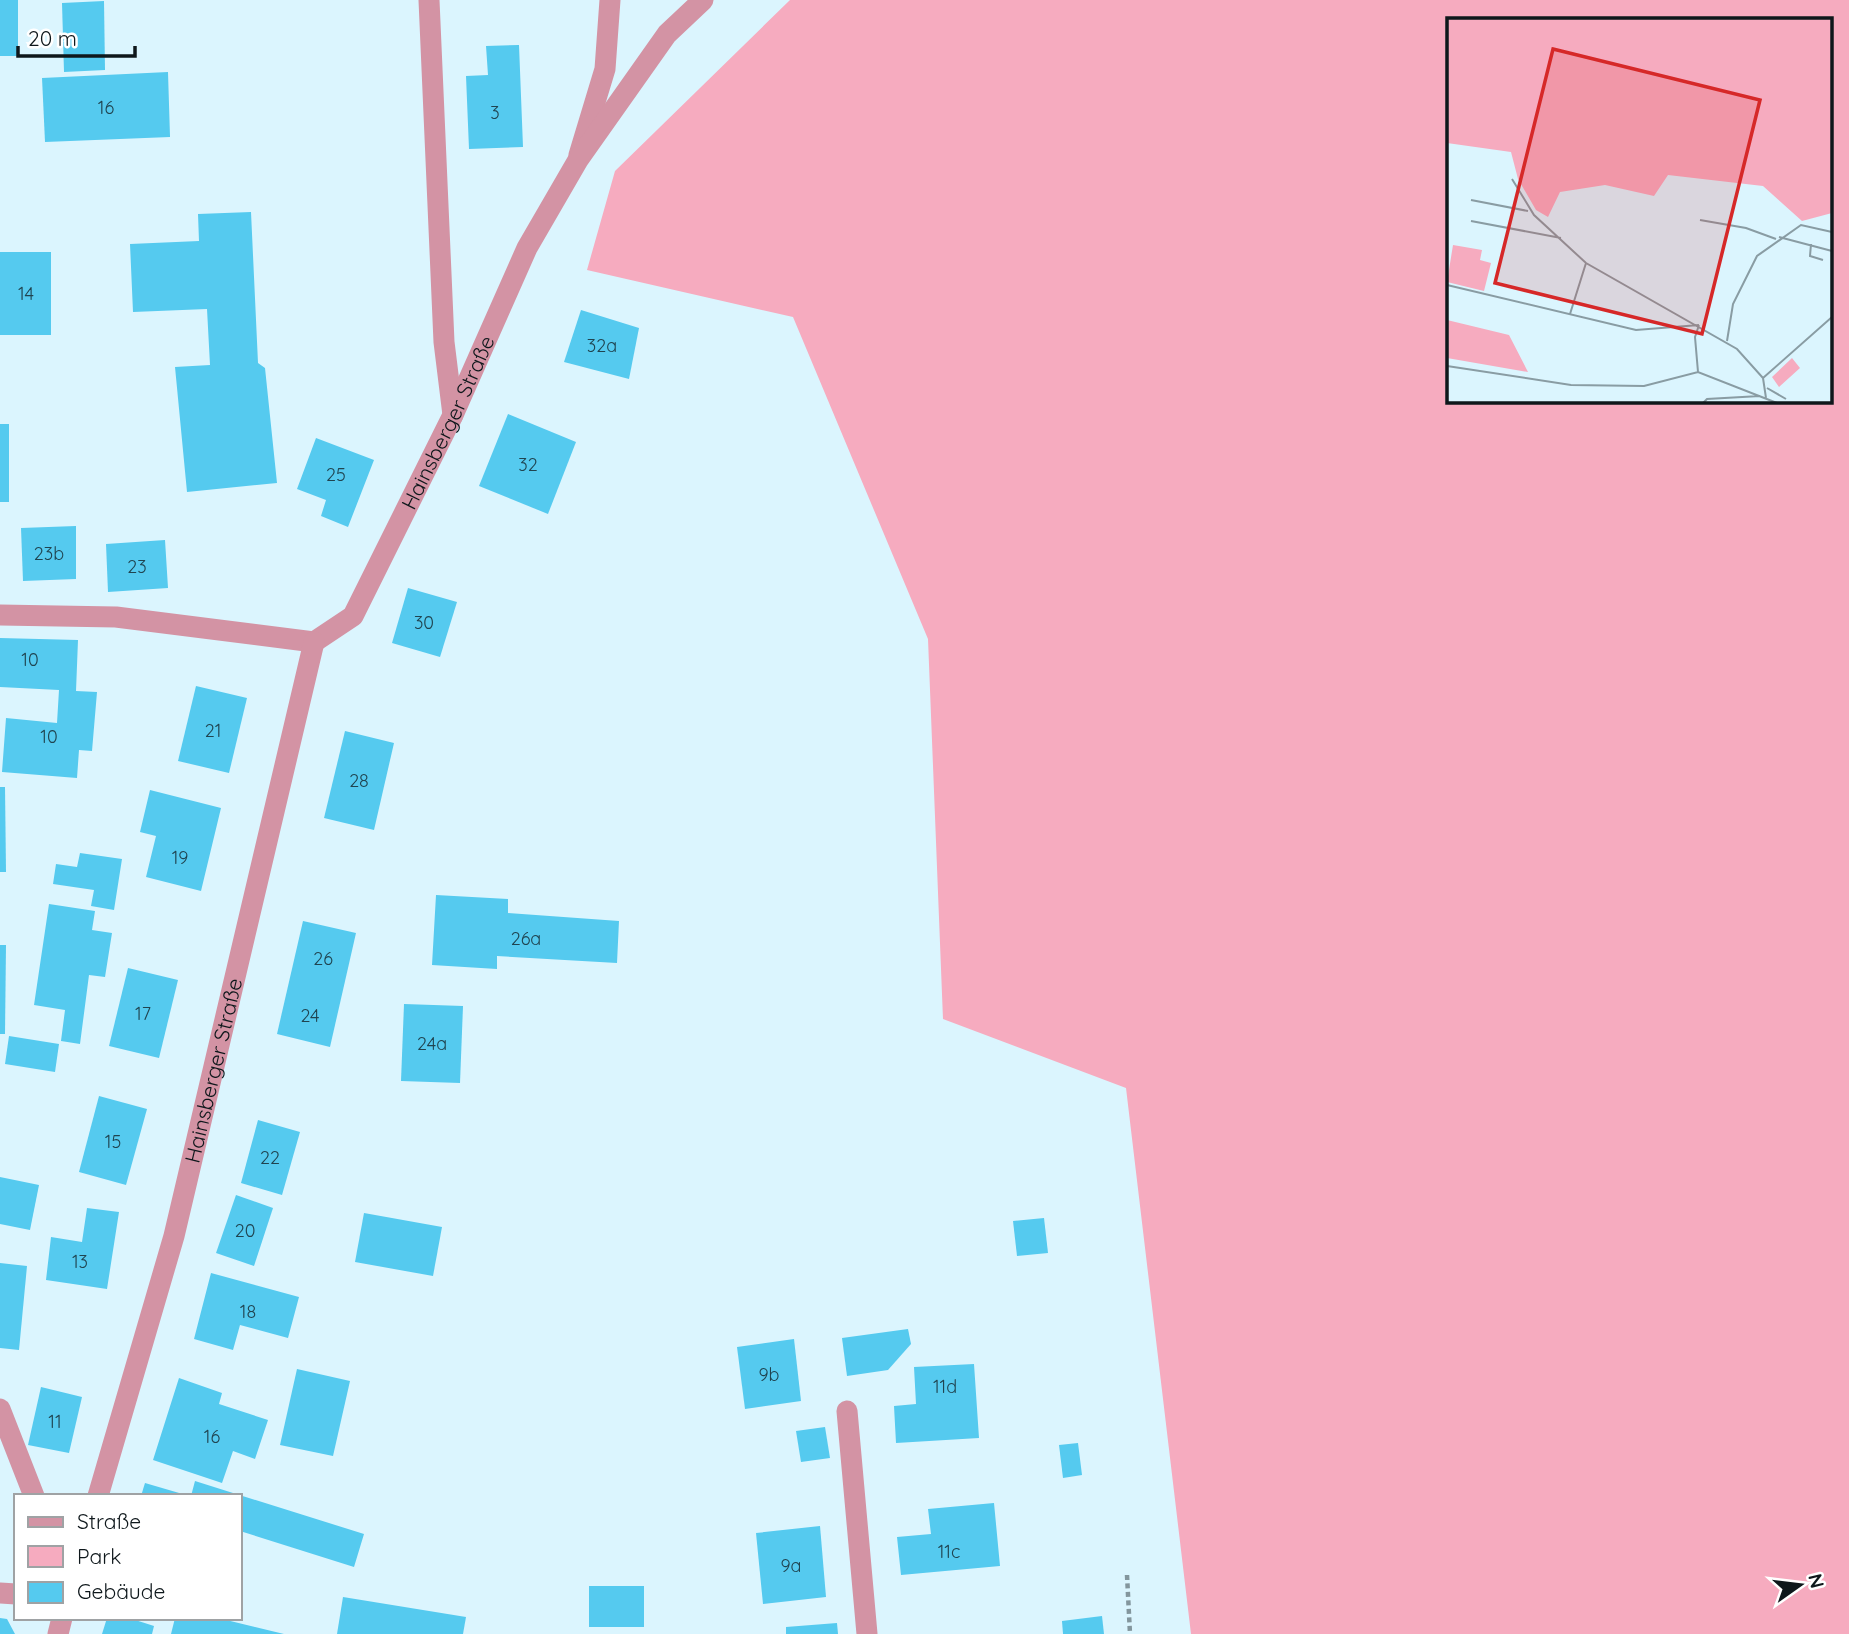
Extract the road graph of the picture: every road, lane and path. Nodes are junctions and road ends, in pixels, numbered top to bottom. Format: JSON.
{"nodes":[{"id":1,"x":429,"y":0,"type":"edge"},
{"id":2,"x":610,"y":0,"type":"edge"},
{"id":3,"x":703,"y":0,"type":"edge"},
{"id":4,"x":578,"y":160,"type":"junction"},
{"id":5,"x":453,"y":415,"type":"junction"},
{"id":6,"x":0,"y":615,"type":"edge"},
{"id":7,"x":314,"y":642,"type":"junction"},
{"id":8,"x":0,"y":1409,"type":"edge"},
{"id":9,"x":847,"y":1411,"type":"dead end"},
{"id":10,"x":33,"y":1494,"type":"edge"},
{"id":11,"x":99,"y":1494,"type":"edge"},
{"id":12,"x":1127,"y":1574,"type":"dead end"},
{"id":13,"x":867,"y":1634,"type":"edge"},
{"id":14,"x":1130,"y":1634,"type":"edge"}],
"edges":[{"from":1,"to":5,"type":"street"},
{"from":2,"to":4,"type":"street"},
{"from":3,"to":4,"type":"street"},
{"from":4,"to":5,"type":"street","name":"Hainsberger Straße"},
{"from":5,"to":7,"type":"street","name":"Hainsberger Straße"},
{"from":6,"to":7,"type":"street"},
{"from":7,"to":11,"type":"street","name":"Hainsberger Straße"},
{"from":8,"to":10,"type":"street"},
{"from":9,"to":13,"type":"street"},
{"from":12,"to":14,"type":"path"}]}
